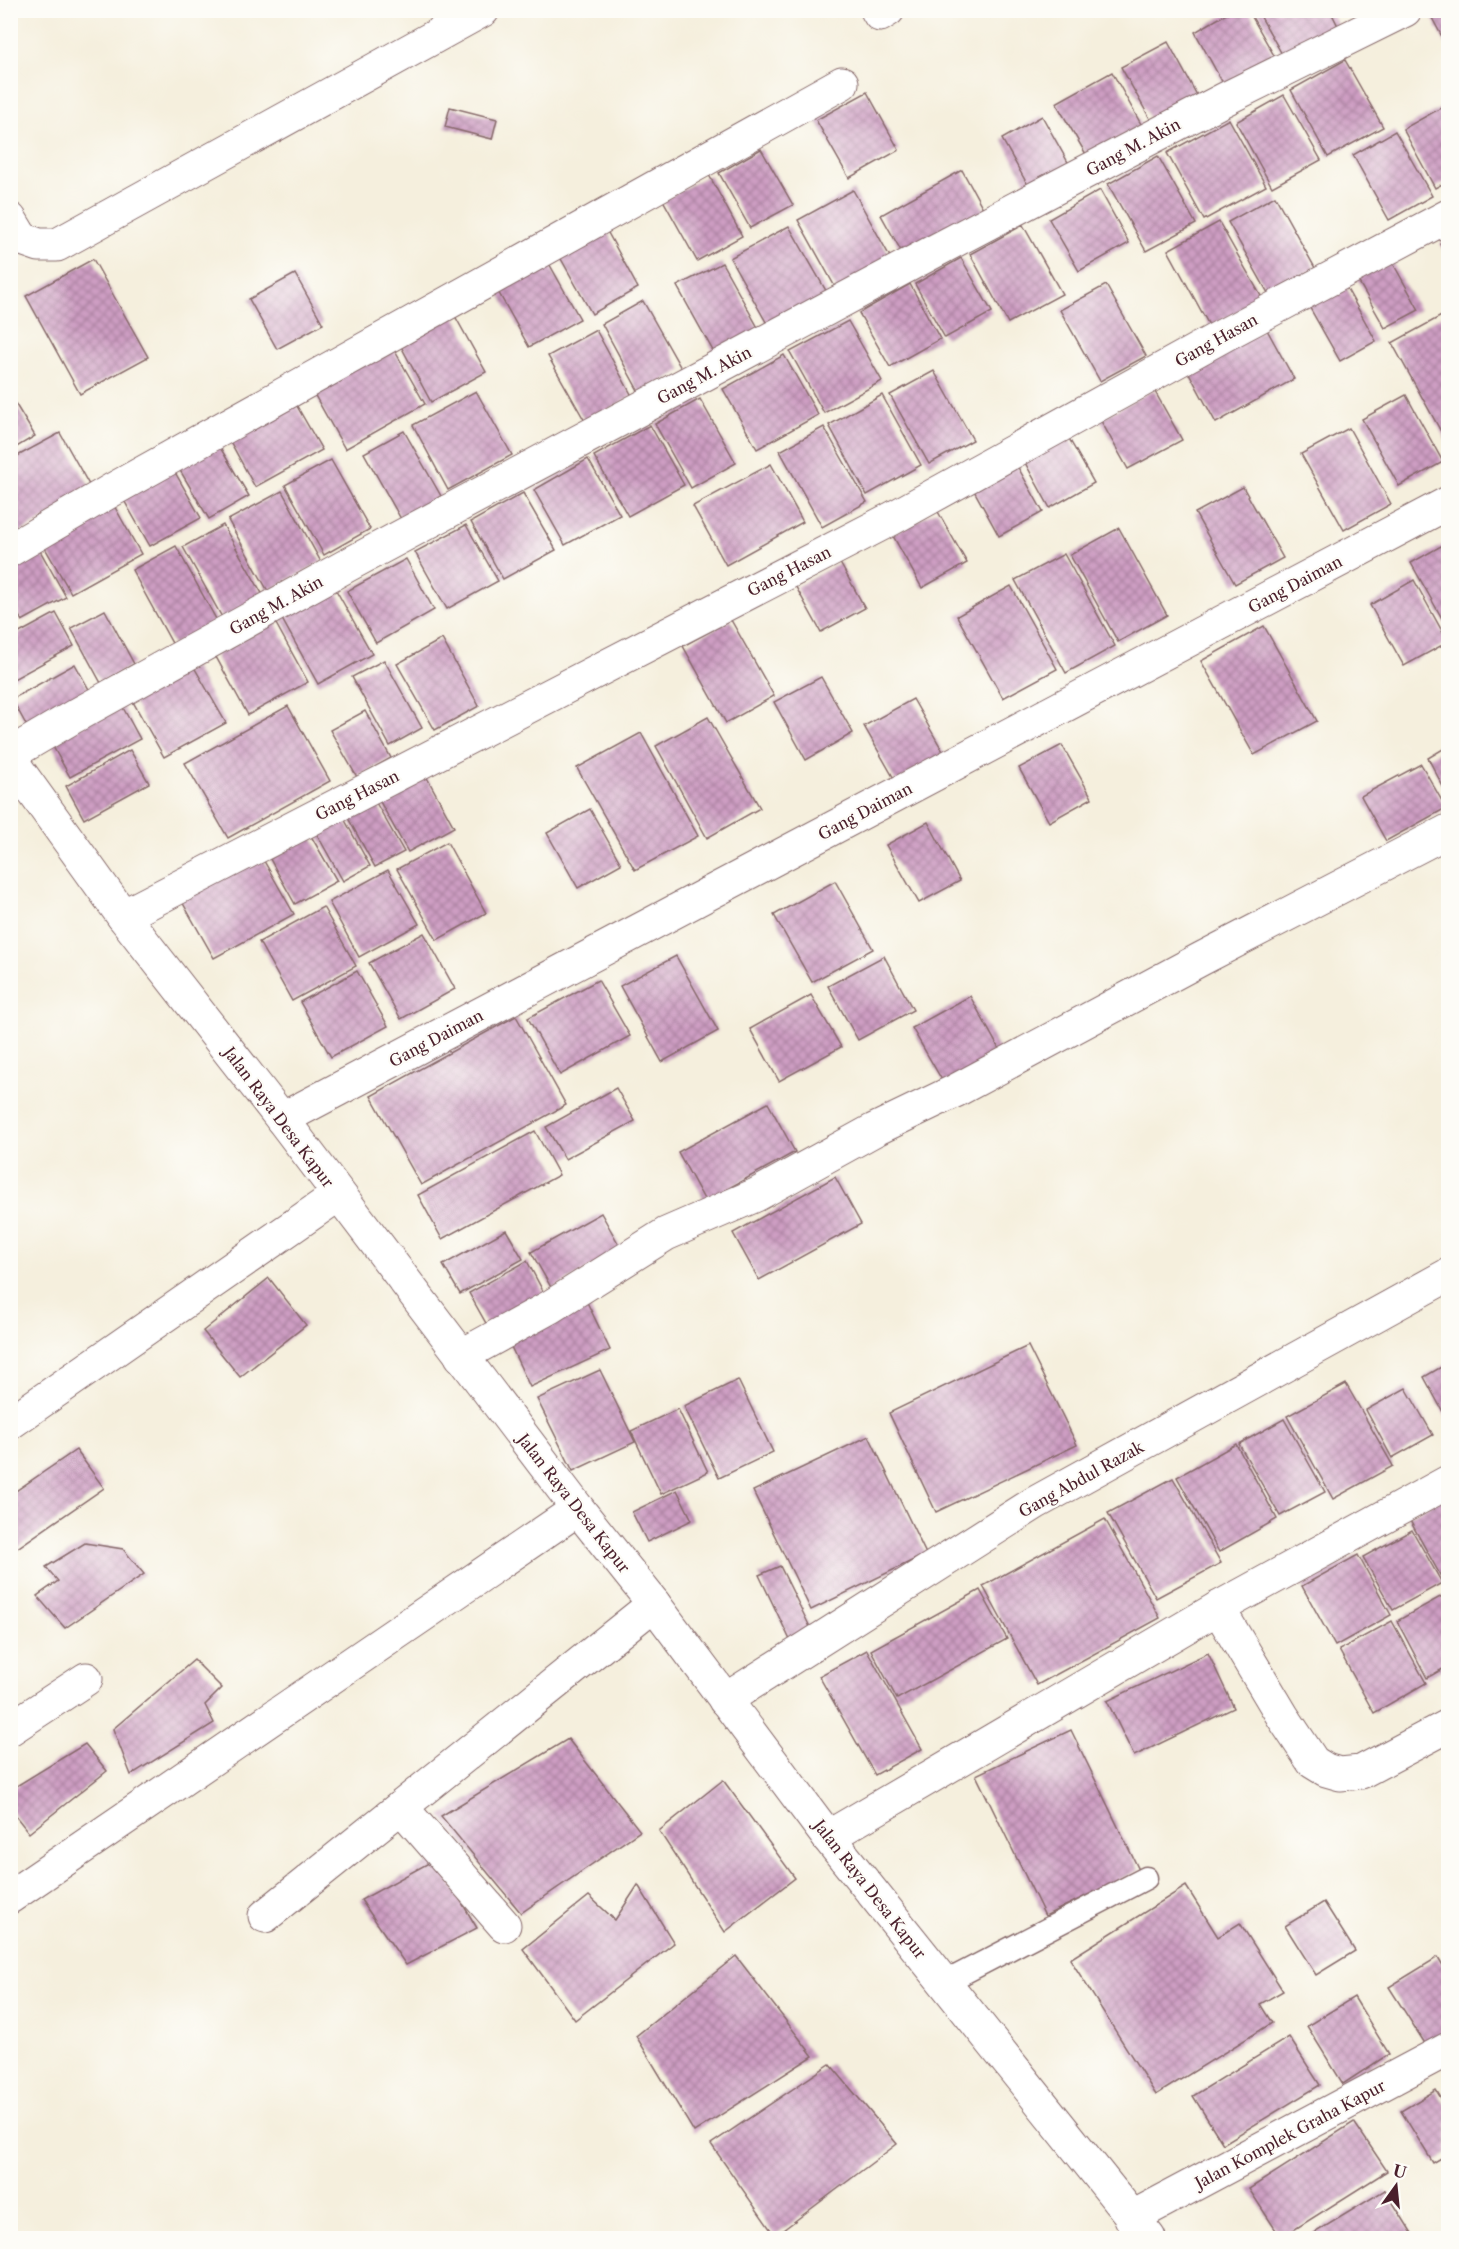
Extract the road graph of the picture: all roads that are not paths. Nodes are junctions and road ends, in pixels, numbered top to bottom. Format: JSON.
{"nodes":[{"id":1,"x":483,"y":10,"type":"edge"},
{"id":2,"x":877,"y":10,"type":"edge"},
{"id":3,"x":888,"y":10,"type":"edge"},
{"id":4,"x":1405,"y":10,"type":"edge"},
{"id":5,"x":842,"y":83,"type":"dead end"},
{"id":6,"x":1449,"y":216,"type":"edge"},
{"id":7,"x":10,"y":219,"type":"edge"},
{"id":8,"x":1449,"y":502,"type":"edge"},
{"id":9,"x":10,"y":550,"type":"edge"},
{"id":10,"x":10,"y":757,"type":"edge"},
{"id":11,"x":1449,"y":831,"type":"edge"},
{"id":12,"x":123,"y":916,"type":"junction"},
{"id":13,"x":282,"y":1119,"type":"junction"},
{"id":14,"x":338,"y":1195,"type":"junction"},
{"id":15,"x":1449,"y":1275,"type":"edge"},
{"id":16,"x":461,"y":1356,"type":"junction"},
{"id":17,"x":10,"y":1423,"type":"edge"},
{"id":18,"x":1449,"y":1482,"type":"edge"},
{"id":19,"x":578,"y":1509,"type":"junction"},
{"id":20,"x":654,"y":1604,"type":"junction"},
{"id":21,"x":1218,"y":1608,"type":"junction"},
{"id":22,"x":86,"y":1679,"type":"dead end"},
{"id":23,"x":725,"y":1700,"type":"junction"},
{"id":24,"x":1449,"y":1726,"type":"edge"},
{"id":25,"x":10,"y":1729,"type":"edge"},
{"id":26,"x":401,"y":1807,"type":"junction"},
{"id":27,"x":828,"y":1837,"type":"junction"},
{"id":28,"x":1146,"y":1878,"type":"dead end"},
{"id":29,"x":10,"y":1897,"type":"edge"},
{"id":30,"x":265,"y":1916,"type":"dead end"},
{"id":31,"x":504,"y":1925,"type":"dead end"},
{"id":32,"x":944,"y":1983,"type":"junction"},
{"id":33,"x":1449,"y":2049,"type":"edge"},
{"id":34,"x":1140,"y":2228,"type":"edge"}],
"edges":[{"from":1,"to":7,"type":"street"},
{"from":2,"to":3,"type":"street"},
{"from":4,"to":10,"type":"street","name":"Gang M. Akin"},
{"from":5,"to":9,"type":"street"},
{"from":6,"to":12,"type":"street","name":"Gang Hasan"},
{"from":8,"to":13,"type":"street","name":"Gang Daiman"},
{"from":10,"to":12,"type":"street","name":"Jalan Raya Desa Kapur"},
{"from":11,"to":16,"type":"street"},
{"from":12,"to":13,"type":"street","name":"Jalan Raya Desa Kapur"},
{"from":13,"to":14,"type":"street","name":"Jalan Raya Desa Kapur"},
{"from":14,"to":16,"type":"street","name":"Jalan Raya Desa Kapur"},
{"from":14,"to":17,"type":"street"},
{"from":15,"to":23,"type":"street","name":"Gang Abdul Razak"},
{"from":16,"to":19,"type":"street","name":"Jalan Raya Desa Kapur"},
{"from":18,"to":21,"type":"street"},
{"from":19,"to":20,"type":"street","name":"Jalan Raya Desa Kapur"},
{"from":19,"to":29,"type":"street"},
{"from":20,"to":23,"type":"street","name":"Jalan Raya Desa Kapur"},
{"from":20,"to":26,"type":"street"},
{"from":21,"to":24,"type":"street"},
{"from":21,"to":27,"type":"street"},
{"from":22,"to":25,"type":"street"},
{"from":23,"to":27,"type":"street","name":"Jalan Raya Desa Kapur"},
{"from":26,"to":30,"type":"street"},
{"from":26,"to":31,"type":"street"},
{"from":27,"to":32,"type":"street","name":"Jalan Raya Desa Kapur"},
{"from":28,"to":32,"type":"lane"},
{"from":32,"to":34,"type":"street","name":"Jalan Raya Desa Kapur"},
{"from":33,"to":34,"type":"street","name":"Jalan Komplek Graha Kapur"}]}
